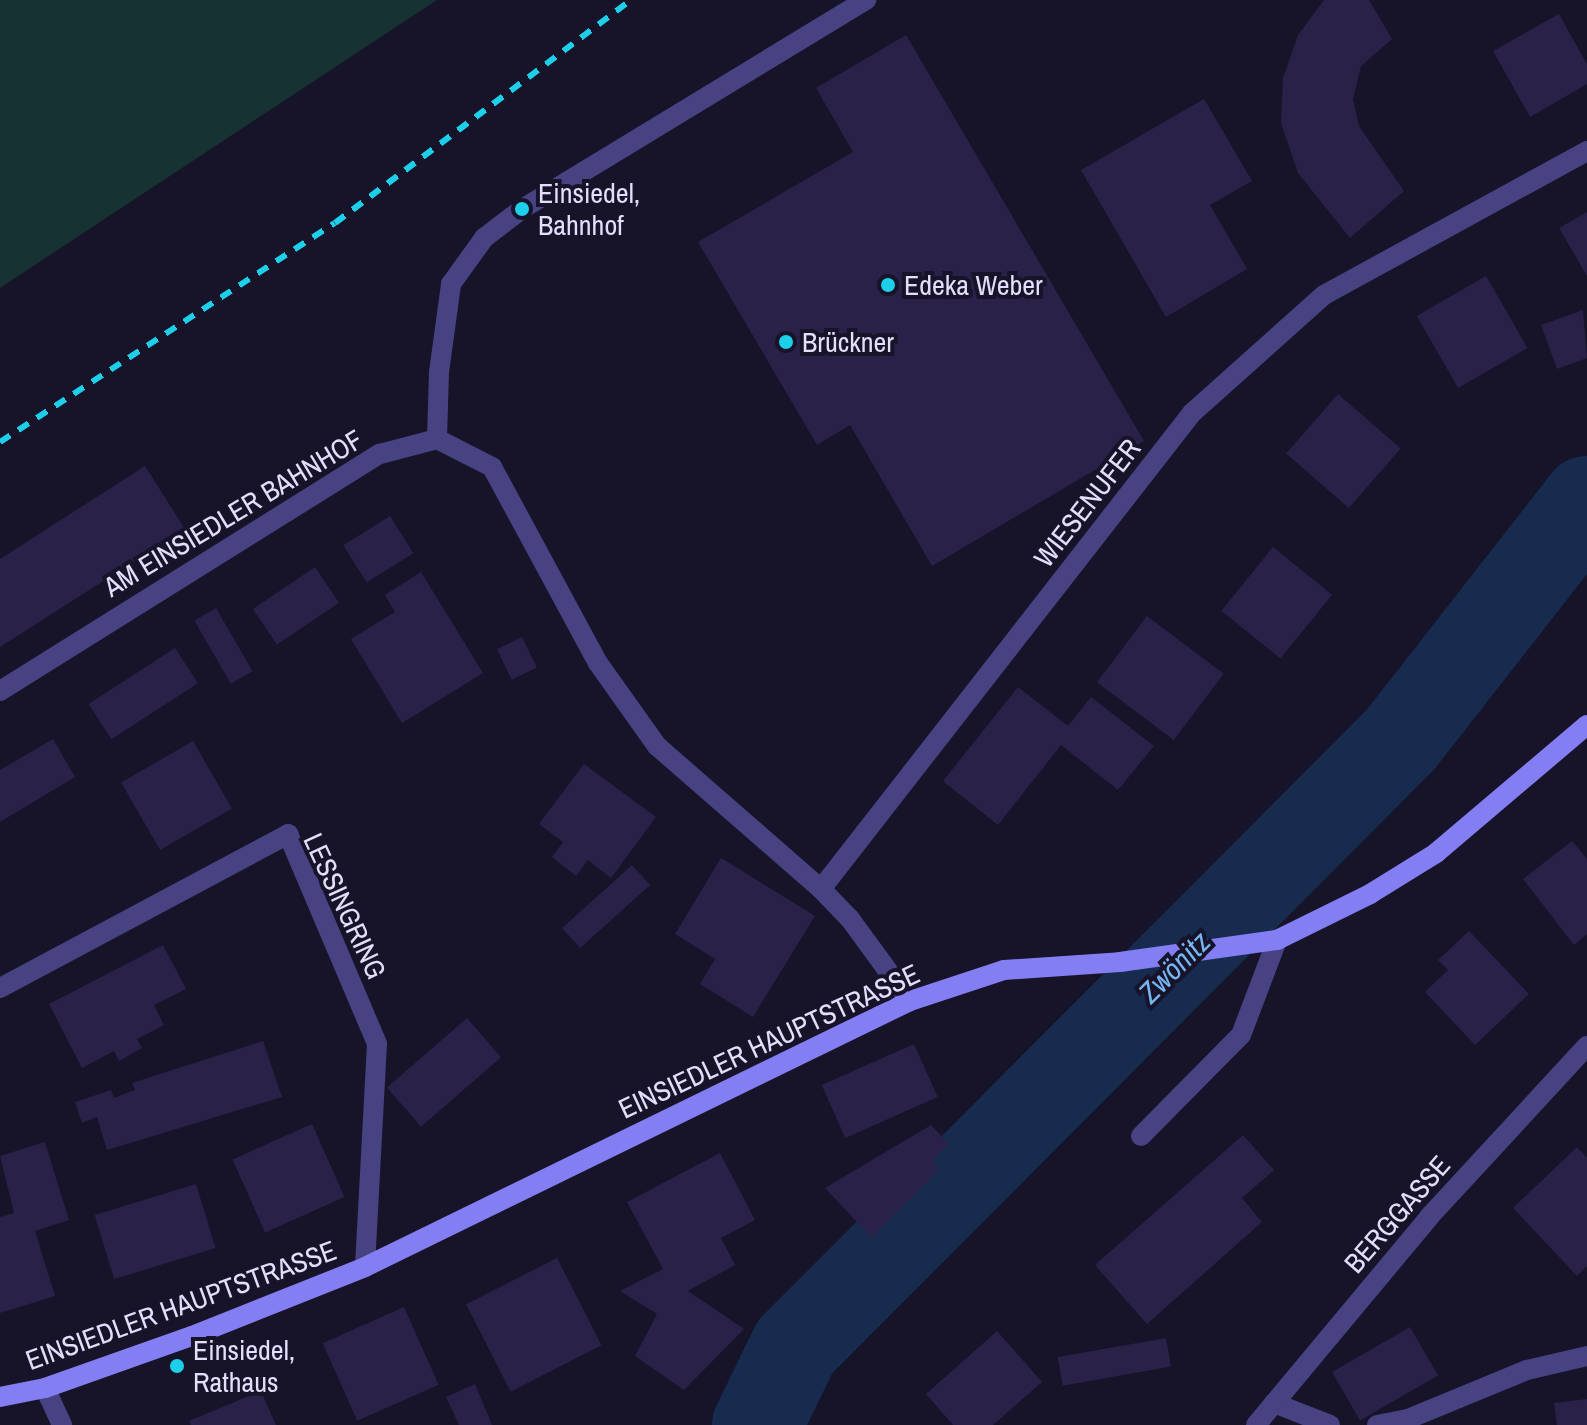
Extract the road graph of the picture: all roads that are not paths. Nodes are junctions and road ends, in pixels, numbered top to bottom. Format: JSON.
{"nodes":[{"id":1,"x":866,"y":0,"type":"edge"},
{"id":2,"x":1587,"y":151,"type":"edge"},
{"id":3,"x":437,"y":439,"type":"junction"},
{"id":4,"x":0,"y":691,"type":"edge"},
{"id":5,"x":1587,"y":725,"type":"edge"},
{"id":6,"x":821,"y":889,"type":"junction"},
{"id":7,"x":1277,"y":940,"type":"junction"},
{"id":8,"x":0,"y":988,"type":"edge"},
{"id":9,"x":910,"y":1001,"type":"junction"},
{"id":10,"x":1585,"y":1052,"type":"edge"},
{"id":11,"x":1141,"y":1136,"type":"dead end"},
{"id":12,"x":365,"y":1267,"type":"junction"},
{"id":13,"x":1587,"y":1356,"type":"edge"},
{"id":14,"x":45,"y":1388,"type":"junction"},
{"id":15,"x":0,"y":1397,"type":"edge"},
{"id":16,"x":1274,"y":1403,"type":"junction"},
{"id":17,"x":62,"y":1425,"type":"edge"},
{"id":18,"x":1256,"y":1425,"type":"edge"},
{"id":19,"x":1330,"y":1425,"type":"edge"},
{"id":20,"x":1377,"y":1425,"type":"edge"}],
"edges":[{"from":1,"to":3,"type":"street"},
{"from":2,"to":6,"type":"street","name":"WIESENUFER"},
{"from":3,"to":4,"type":"street","name":"AM EINSIEDLER BAHNHOF"},
{"from":3,"to":6,"type":"street"},
{"from":5,"to":7,"type":"main road","name":"EINSIEDLER HAUPTSTRASSE"},
{"from":6,"to":9,"type":"street"},
{"from":7,"to":9,"type":"main road","name":"EINSIEDLER HAUPTSTRASSE"},
{"from":7,"to":11,"type":"street"},
{"from":8,"to":12,"type":"street","name":"LESSINGRING"},
{"from":9,"to":12,"type":"main road","name":"EINSIEDLER HAUPTSTRASSE"},
{"from":10,"to":16,"type":"street","name":"BERGGASSE"},
{"from":12,"to":14,"type":"main road","name":"EINSIEDLER HAUPTSTRASSE"},
{"from":13,"to":20,"type":"street"},
{"from":14,"to":15,"type":"main road","name":"EINSIEDLER HAUPTSTRASSE"},
{"from":14,"to":17,"type":"street"},
{"from":16,"to":18,"type":"street","name":"BERGGASSE"},
{"from":16,"to":19,"type":"street"}]}
